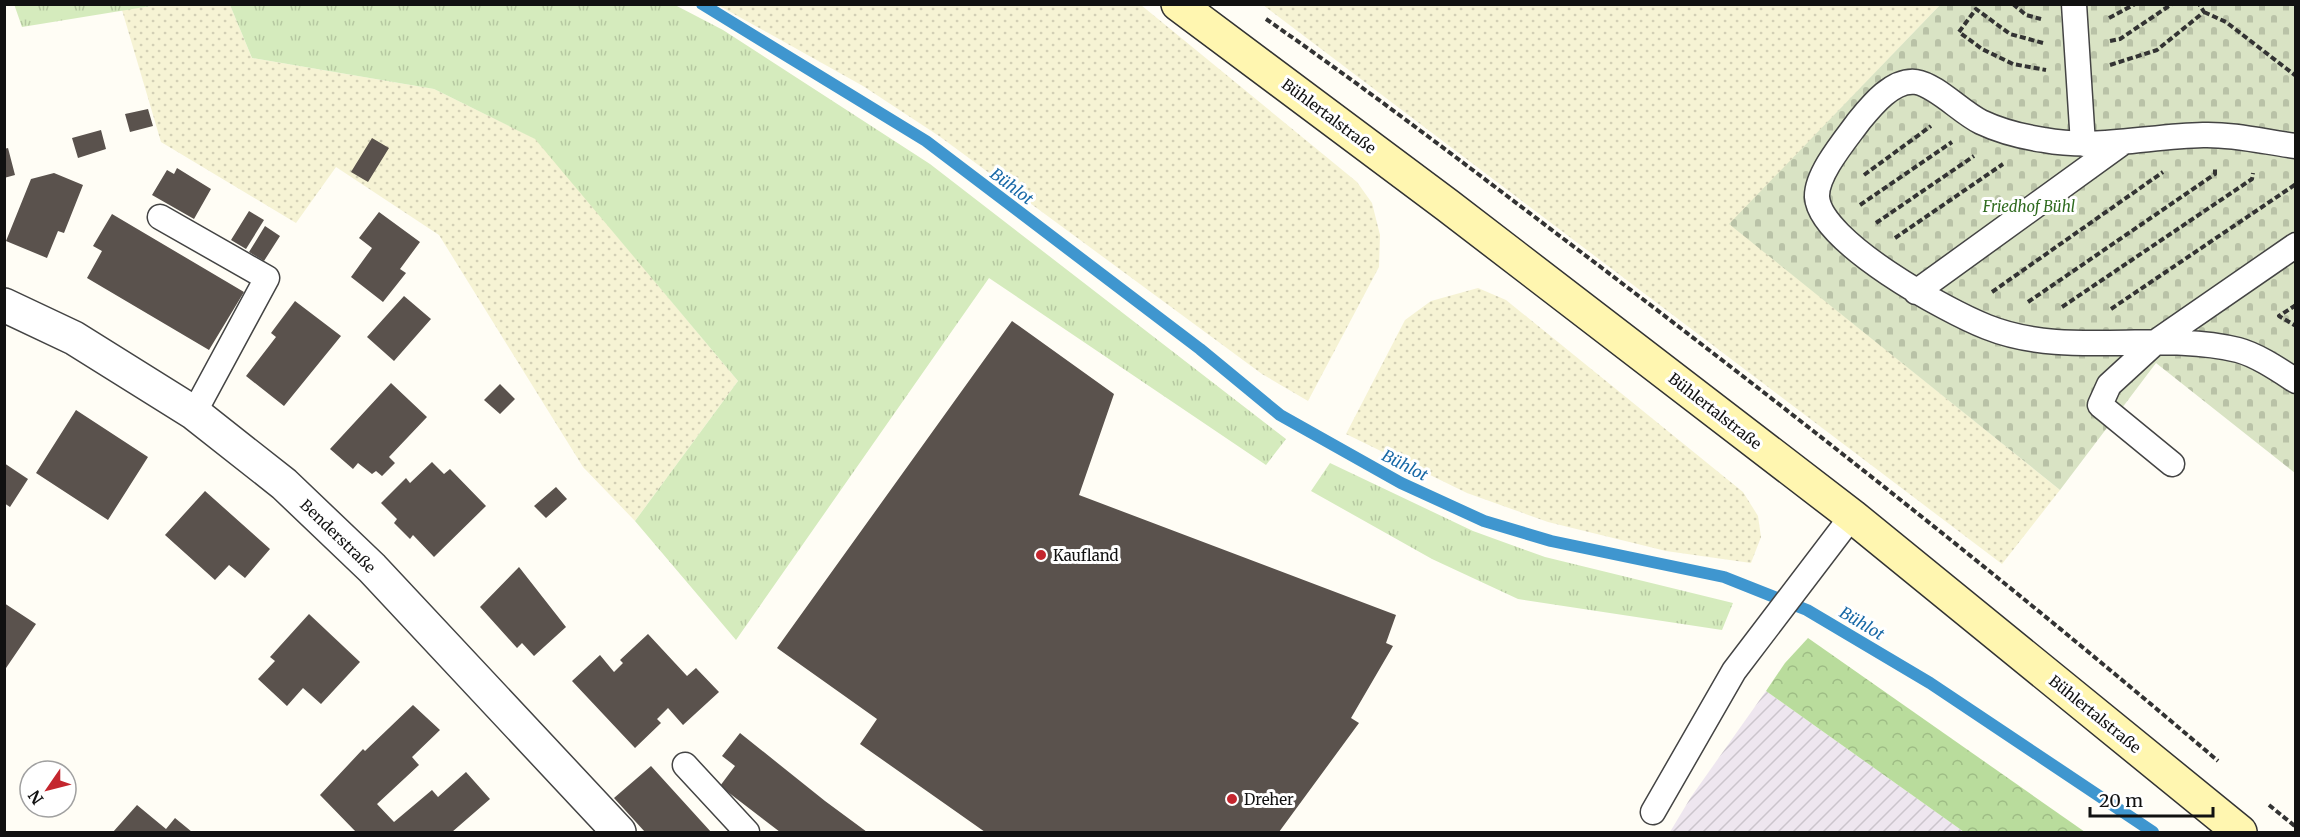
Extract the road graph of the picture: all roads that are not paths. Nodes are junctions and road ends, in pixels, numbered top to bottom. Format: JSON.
{"nodes":[{"id":1,"x":1178,"y":4,"type":"edge"},
{"id":2,"x":2074,"y":4,"type":"edge"},
{"id":3,"x":2122,"y":143,"type":"junction"},
{"id":4,"x":2083,"y":144,"type":"junction"},
{"id":5,"x":2295,"y":146,"type":"edge"},
{"id":6,"x":160,"y":217,"type":"dead end"},
{"id":7,"x":2295,"y":245,"type":"edge"},
{"id":8,"x":1916,"y":292,"type":"junction"},
{"id":9,"x":4,"y":305,"type":"edge"},
{"id":10,"x":2157,"y":341,"type":"junction"},
{"id":11,"x":2295,"y":381,"type":"edge"},
{"id":12,"x":194,"y":413,"type":"junction"},
{"id":13,"x":2172,"y":464,"type":"dead end"},
{"id":14,"x":1852,"y":516,"type":"junction"},
{"id":15,"x":685,"y":765,"type":"dead end"},
{"id":16,"x":1653,"y":812,"type":"dead end"},
{"id":17,"x":619,"y":832,"type":"edge"},
{"id":18,"x":747,"y":832,"type":"edge"},
{"id":19,"x":2240,"y":832,"type":"edge"}],
"edges":[{"from":1,"to":14,"type":"street","name":"Bühlertalstraße"},
{"from":2,"to":4,"type":"lane"},
{"from":3,"to":4,"type":"lane"},
{"from":3,"to":5,"type":"lane"},
{"from":3,"to":8,"type":"lane"},
{"from":4,"to":8,"type":"lane"},
{"from":6,"to":12,"type":"lane"},
{"from":7,"to":10,"type":"lane"},
{"from":8,"to":10,"type":"lane"},
{"from":9,"to":12,"type":"street","name":"Benderstraße"},
{"from":10,"to":11,"type":"lane"},
{"from":10,"to":13,"type":"lane"},
{"from":12,"to":17,"type":"street","name":"Benderstraße"},
{"from":14,"to":16,"type":"lane"},
{"from":14,"to":19,"type":"street","name":"Bühlertalstraße"},
{"from":15,"to":18,"type":"lane"}]}
